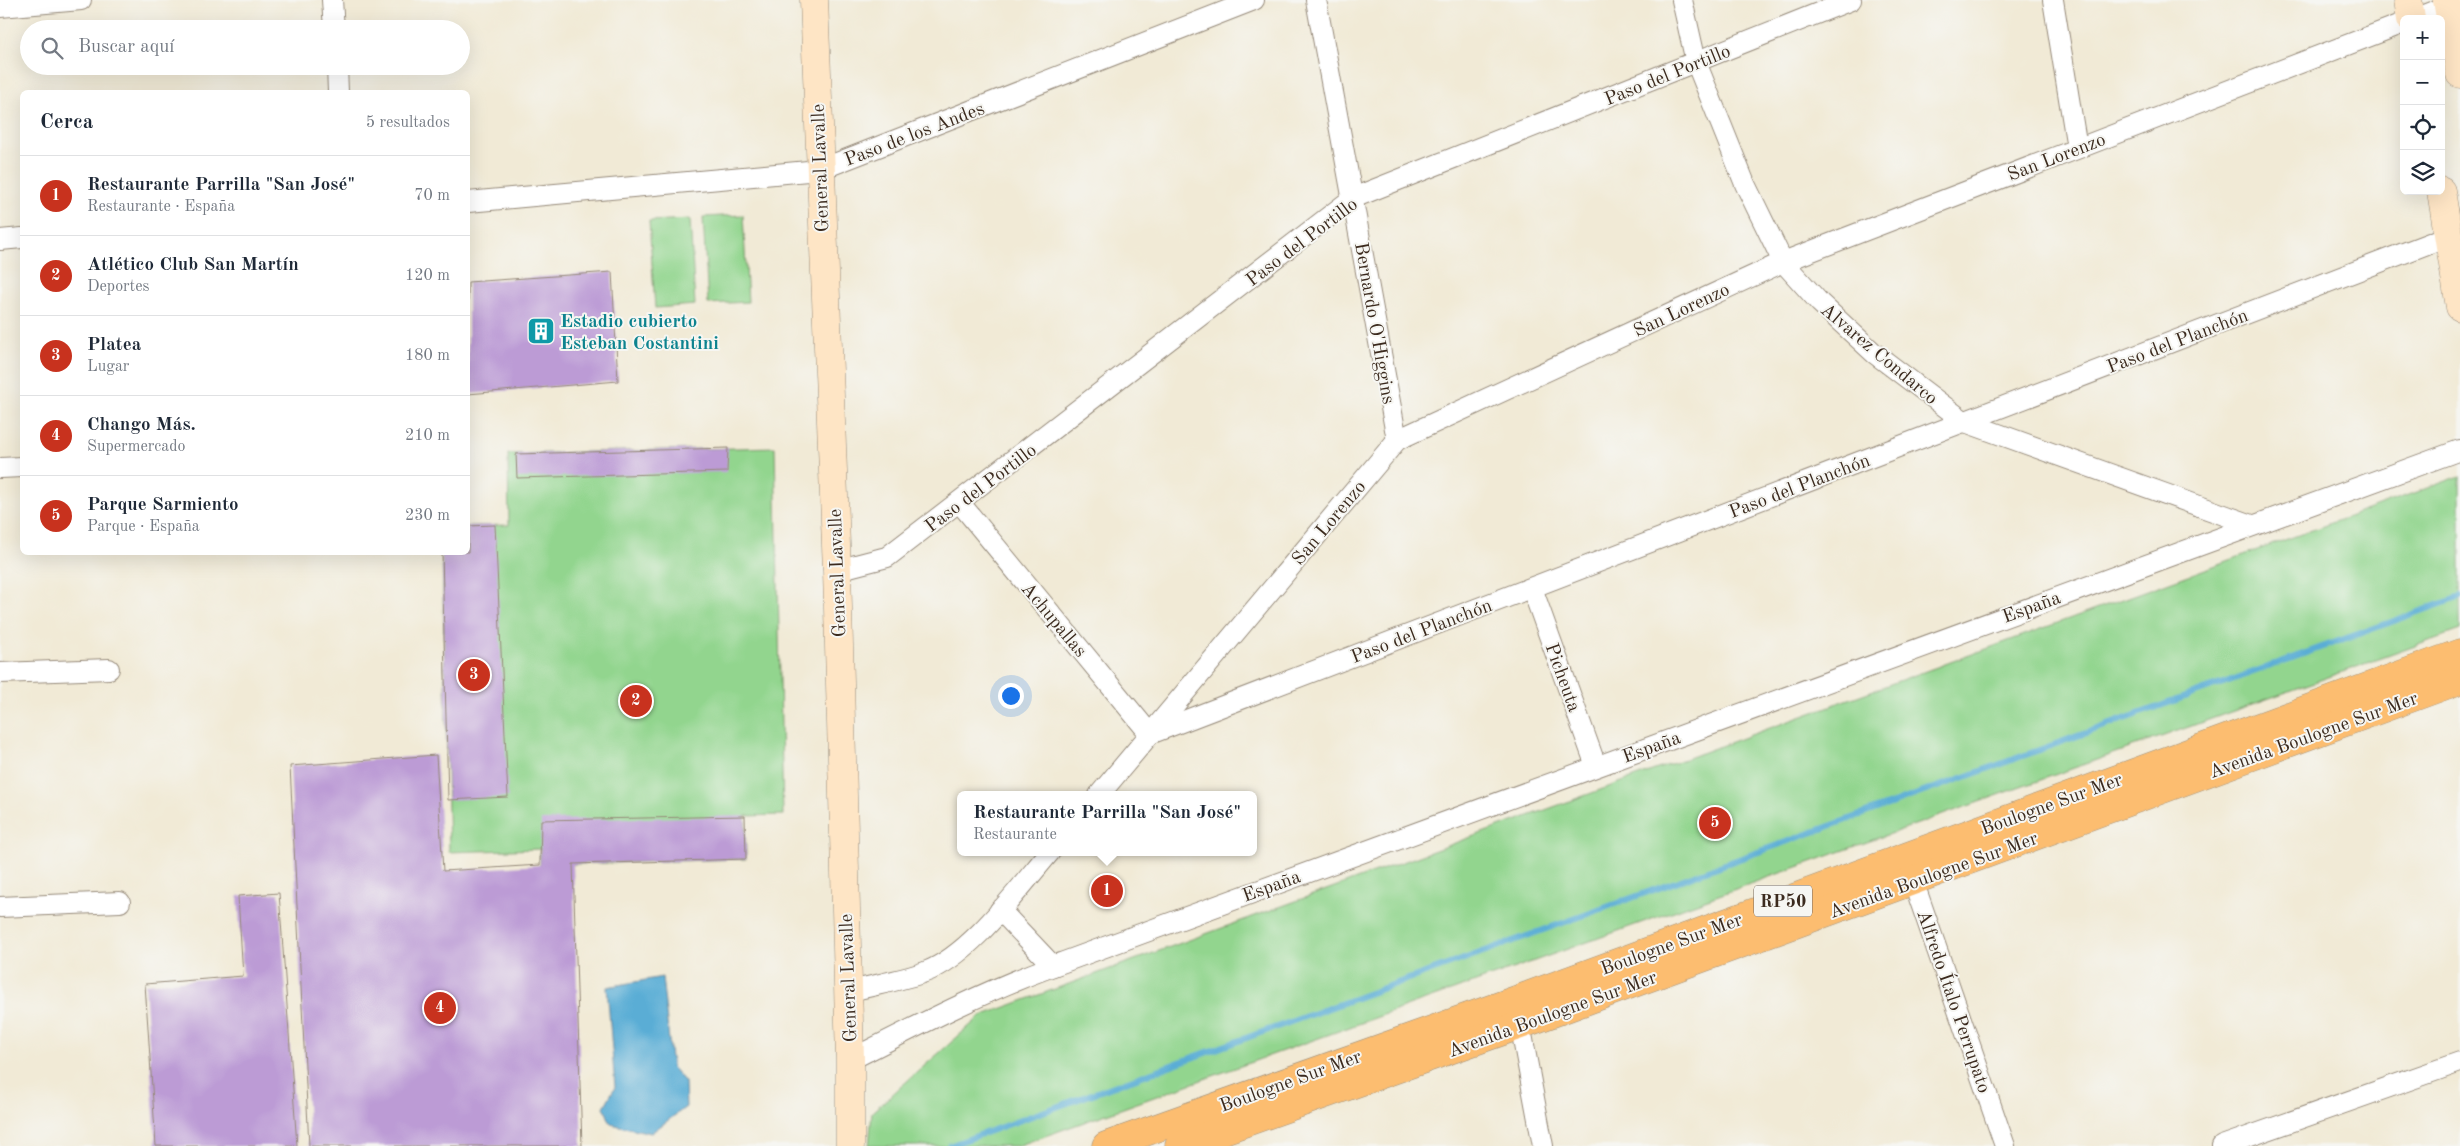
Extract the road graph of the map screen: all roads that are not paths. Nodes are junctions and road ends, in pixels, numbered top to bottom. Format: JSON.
{"nodes":[{"id":1,"x":81,"y":0,"type":"edge"},
{"id":2,"x":332,"y":0,"type":"edge"},
{"id":3,"x":814,"y":0,"type":"edge"},
{"id":4,"x":1254,"y":0,"type":"edge"},
{"id":5,"x":1316,"y":0,"type":"edge"},
{"id":6,"x":1682,"y":0,"type":"edge"},
{"id":7,"x":1851,"y":0,"type":"edge"},
{"id":8,"x":2053,"y":0,"type":"edge"},
{"id":9,"x":2408,"y":0,"type":"edge"},
{"id":10,"x":2452,"y":2,"type":"edge"},
{"id":11,"x":0,"y":7,"type":"edge"},
{"id":12,"x":2412,"y":15,"type":"edge"},
{"id":13,"x":2422,"y":15,"type":"edge"},
{"id":14,"x":333,"y":20,"type":"edge"},
{"id":15,"x":2400,"y":25,"type":"edge"},
{"id":16,"x":1696,"y":62,"type":"junction"},
{"id":17,"x":2460,"y":74,"type":"edge"},
{"id":18,"x":337,"y":75,"type":"edge"},
{"id":19,"x":338,"y":90,"type":"edge"},
{"id":20,"x":2077,"y":148,"type":"junction"},
{"id":21,"x":819,"y":170,"type":"junction"},
{"id":22,"x":2441,"y":195,"type":"edge"},
{"id":23,"x":1353,"y":198,"type":"junction"},
{"id":24,"x":470,"y":202,"type":"edge"},
{"id":25,"x":2448,"y":236,"type":"junction"},
{"id":26,"x":20,"y":238,"type":"edge"},
{"id":27,"x":0,"y":240,"type":"edge"},
{"id":28,"x":1783,"y":262,"type":"junction"},
{"id":29,"x":2460,"y":307,"type":"edge"},
{"id":30,"x":1965,"y":422,"type":"junction"},
{"id":31,"x":1397,"y":440,"type":"junction"},
{"id":32,"x":2460,"y":450,"type":"edge"},
{"id":33,"x":20,"y":466,"type":"edge"},
{"id":34,"x":0,"y":468,"type":"edge"},
{"id":35,"x":960,"y":503,"type":"junction"},
{"id":36,"x":2252,"y":525,"type":"junction"},
{"id":37,"x":836,"y":570,"type":"junction"},
{"id":38,"x":1532,"y":588,"type":"junction"},
{"id":39,"x":2460,"y":653,"type":"edge"},
{"id":40,"x":109,"y":669,"type":"dead end"},
{"id":41,"x":0,"y":673,"type":"edge"},
{"id":42,"x":2460,"y":680,"type":"edge"},
{"id":43,"x":1150,"y":734,"type":"junction"},
{"id":44,"x":1596,"y":766,"type":"junction"},
{"id":45,"x":1102,"y":791,"type":"edge"},
{"id":46,"x":1047,"y":856,"type":"edge"},
{"id":47,"x":1909,"y":869,"type":"junction"},
{"id":48,"x":120,"y":902,"type":"dead end"},
{"id":49,"x":0,"y":907,"type":"edge"},
{"id":50,"x":1000,"y":910,"type":"junction"},
{"id":51,"x":1053,"y":966,"type":"junction"},
{"id":52,"x":847,"y":992,"type":"junction"},
{"id":53,"x":1518,"y":1012,"type":"junction"},
{"id":54,"x":850,"y":1060,"type":"junction"},
{"id":55,"x":2460,"y":1062,"type":"edge"},
{"id":56,"x":850,"y":1146,"type":"edge"},
{"id":57,"x":1106,"y":1146,"type":"edge"},
{"id":58,"x":1179,"y":1146,"type":"edge"},
{"id":59,"x":1543,"y":1146,"type":"edge"},
{"id":60,"x":2005,"y":1146,"type":"edge"},
{"id":61,"x":2222,"y":1146,"type":"edge"}],
"edges":[{"from":1,"to":11,"type":"street"},
{"from":2,"to":14,"type":"street"},
{"from":3,"to":21,"type":"main road","name":"General Lavalle"},
{"from":4,"to":21,"type":"street","name":"Paso de los Andes"},
{"from":5,"to":23,"type":"street","name":"Bernardo O'Higgins"},
{"from":6,"to":16,"type":"street","name":"Alvarez Condarco"},
{"from":7,"to":16,"type":"street","name":"Paso del Portillo"},
{"from":8,"to":20,"type":"street"},
{"from":9,"to":12,"type":"main road"},
{"from":10,"to":13,"type":"street"},
{"from":10,"to":17,"type":"main road"},
{"from":15,"to":20,"type":"street","name":"San Lorenzo"},
{"from":16,"to":23,"type":"street","name":"Paso del Portillo"},
{"from":16,"to":28,"type":"street","name":"Alvarez Condarco"},
{"from":18,"to":19,"type":"street"},
{"from":20,"to":28,"type":"street","name":"San Lorenzo"},
{"from":21,"to":24,"type":"street","name":"Paso de los Andes"},
{"from":21,"to":37,"type":"main road","name":"General Lavalle"},
{"from":22,"to":25,"type":"main road"},
{"from":23,"to":31,"type":"street","name":"Bernardo O'Higgins"},
{"from":23,"to":35,"type":"street","name":"Paso del Portillo"},
{"from":25,"to":29,"type":"main road"},
{"from":25,"to":30,"type":"street","name":"Paso del Planchón"},
{"from":26,"to":27,"type":"street"},
{"from":28,"to":30,"type":"street","name":"Alvarez Condarco"},
{"from":28,"to":31,"type":"street","name":"San Lorenzo"},
{"from":30,"to":36,"type":"street","name":"Alvarez Condarco"},
{"from":30,"to":38,"type":"street","name":"Paso del Planchón"},
{"from":31,"to":43,"type":"street","name":"San Lorenzo"},
{"from":32,"to":36,"type":"street","name":"España"},
{"from":33,"to":34,"type":"street"},
{"from":35,"to":37,"type":"street","name":"Paso del Portillo"},
{"from":35,"to":43,"type":"street","name":"Achupallas"},
{"from":36,"to":44,"type":"street","name":"España"},
{"from":37,"to":52,"type":"main road","name":"General Lavalle"},
{"from":38,"to":43,"type":"street","name":"Paso del Planchón"},
{"from":38,"to":44,"type":"street","name":"Picheuta"},
{"from":39,"to":47,"type":"main road","name":"Boulogne Sur Mer","number":"RP50"},
{"from":40,"to":41,"type":"street"},
{"from":42,"to":47,"type":"main road","name":"Avenida Boulogne Sur Mer","number":"RP50"},
{"from":43,"to":45,"type":"street","name":"San Lorenzo"},
{"from":44,"to":51,"type":"street","name":"España"},
{"from":46,"to":50,"type":"street"},
{"from":47,"to":53,"type":"main road","name":"Avenida Boulogne Sur Mer","number":"RP50"},
{"from":47,"to":60,"type":"street","name":"Alfredo Ítalo Perrupato"},
{"from":48,"to":49,"type":"street"},
{"from":50,"to":51,"type":"street"},
{"from":50,"to":52,"type":"street"},
{"from":51,"to":54,"type":"street","name":"España"},
{"from":52,"to":54,"type":"main road","name":"General Lavalle"},
{"from":53,"to":57,"type":"main road","name":"Boulogne Sur Mer","number":"RP50"},
{"from":53,"to":58,"type":"main road","name":"Avenida Boulogne Sur Mer","number":"RP50"},
{"from":53,"to":59,"type":"street"},
{"from":54,"to":56,"type":"main road","name":"General Lavalle"},
{"from":55,"to":61,"type":"street"}]}
